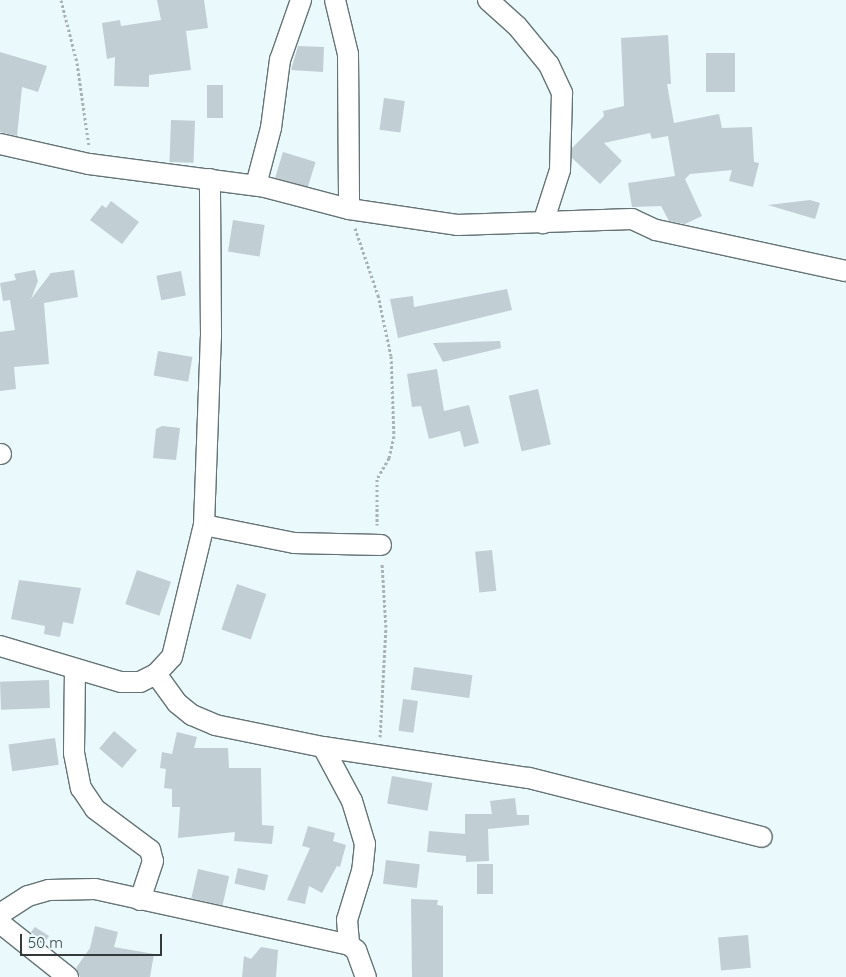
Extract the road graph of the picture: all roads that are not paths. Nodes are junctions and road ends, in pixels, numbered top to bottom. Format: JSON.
{"nodes":[{"id":1,"x":301,"y":0,"type":"edge"},
{"id":2,"x":335,"y":0,"type":"edge"},
{"id":3,"x":488,"y":0,"type":"edge"},
{"id":4,"x":0,"y":144,"type":"edge"},
{"id":5,"x":210,"y":179,"type":"junction"},
{"id":6,"x":256,"y":185,"type":"junction"},
{"id":7,"x":349,"y":209,"type":"junction"},
{"id":8,"x":543,"y":223,"type":"junction"},
{"id":9,"x":846,"y":271,"type":"edge"},
{"id":10,"x":204,"y":524,"type":"junction"},
{"id":11,"x":381,"y":545,"type":"road end"},
{"id":12,"x":0,"y":646,"type":"edge"},
{"id":13,"x":76,"y":669,"type":"junction"},
{"id":14,"x":156,"y":674,"type":"junction"},
{"id":15,"x":323,"y":747,"type":"junction"},
{"id":16,"x":762,"y":837,"type":"dead end"},
{"id":17,"x":140,"y":900,"type":"junction"},
{"id":18,"x":0,"y":914,"type":"edge"},
{"id":19,"x":0,"y":922,"type":"edge"},
{"id":20,"x":348,"y":945,"type":"junction"},
{"id":21,"x":68,"y":977,"type":"edge"},
{"id":22,"x":366,"y":977,"type":"edge"}],
"edges":[{"from":1,"to":6,"type":"street"},
{"from":2,"to":7,"type":"street"},
{"from":3,"to":8,"type":"street"},
{"from":4,"to":5,"type":"street"},
{"from":5,"to":6,"type":"street"},
{"from":5,"to":10,"type":"street"},
{"from":6,"to":7,"type":"street"},
{"from":7,"to":8,"type":"street"},
{"from":8,"to":9,"type":"street"},
{"from":10,"to":11,"type":"street"},
{"from":10,"to":14,"type":"street"},
{"from":12,"to":13,"type":"street"},
{"from":13,"to":14,"type":"street"},
{"from":13,"to":17,"type":"street"},
{"from":14,"to":15,"type":"street"},
{"from":15,"to":16,"type":"street"},
{"from":15,"to":20,"type":"street"},
{"from":17,"to":18,"type":"street"},
{"from":17,"to":20,"type":"street"},
{"from":19,"to":21,"type":"street"},
{"from":20,"to":22,"type":"street"}]}
